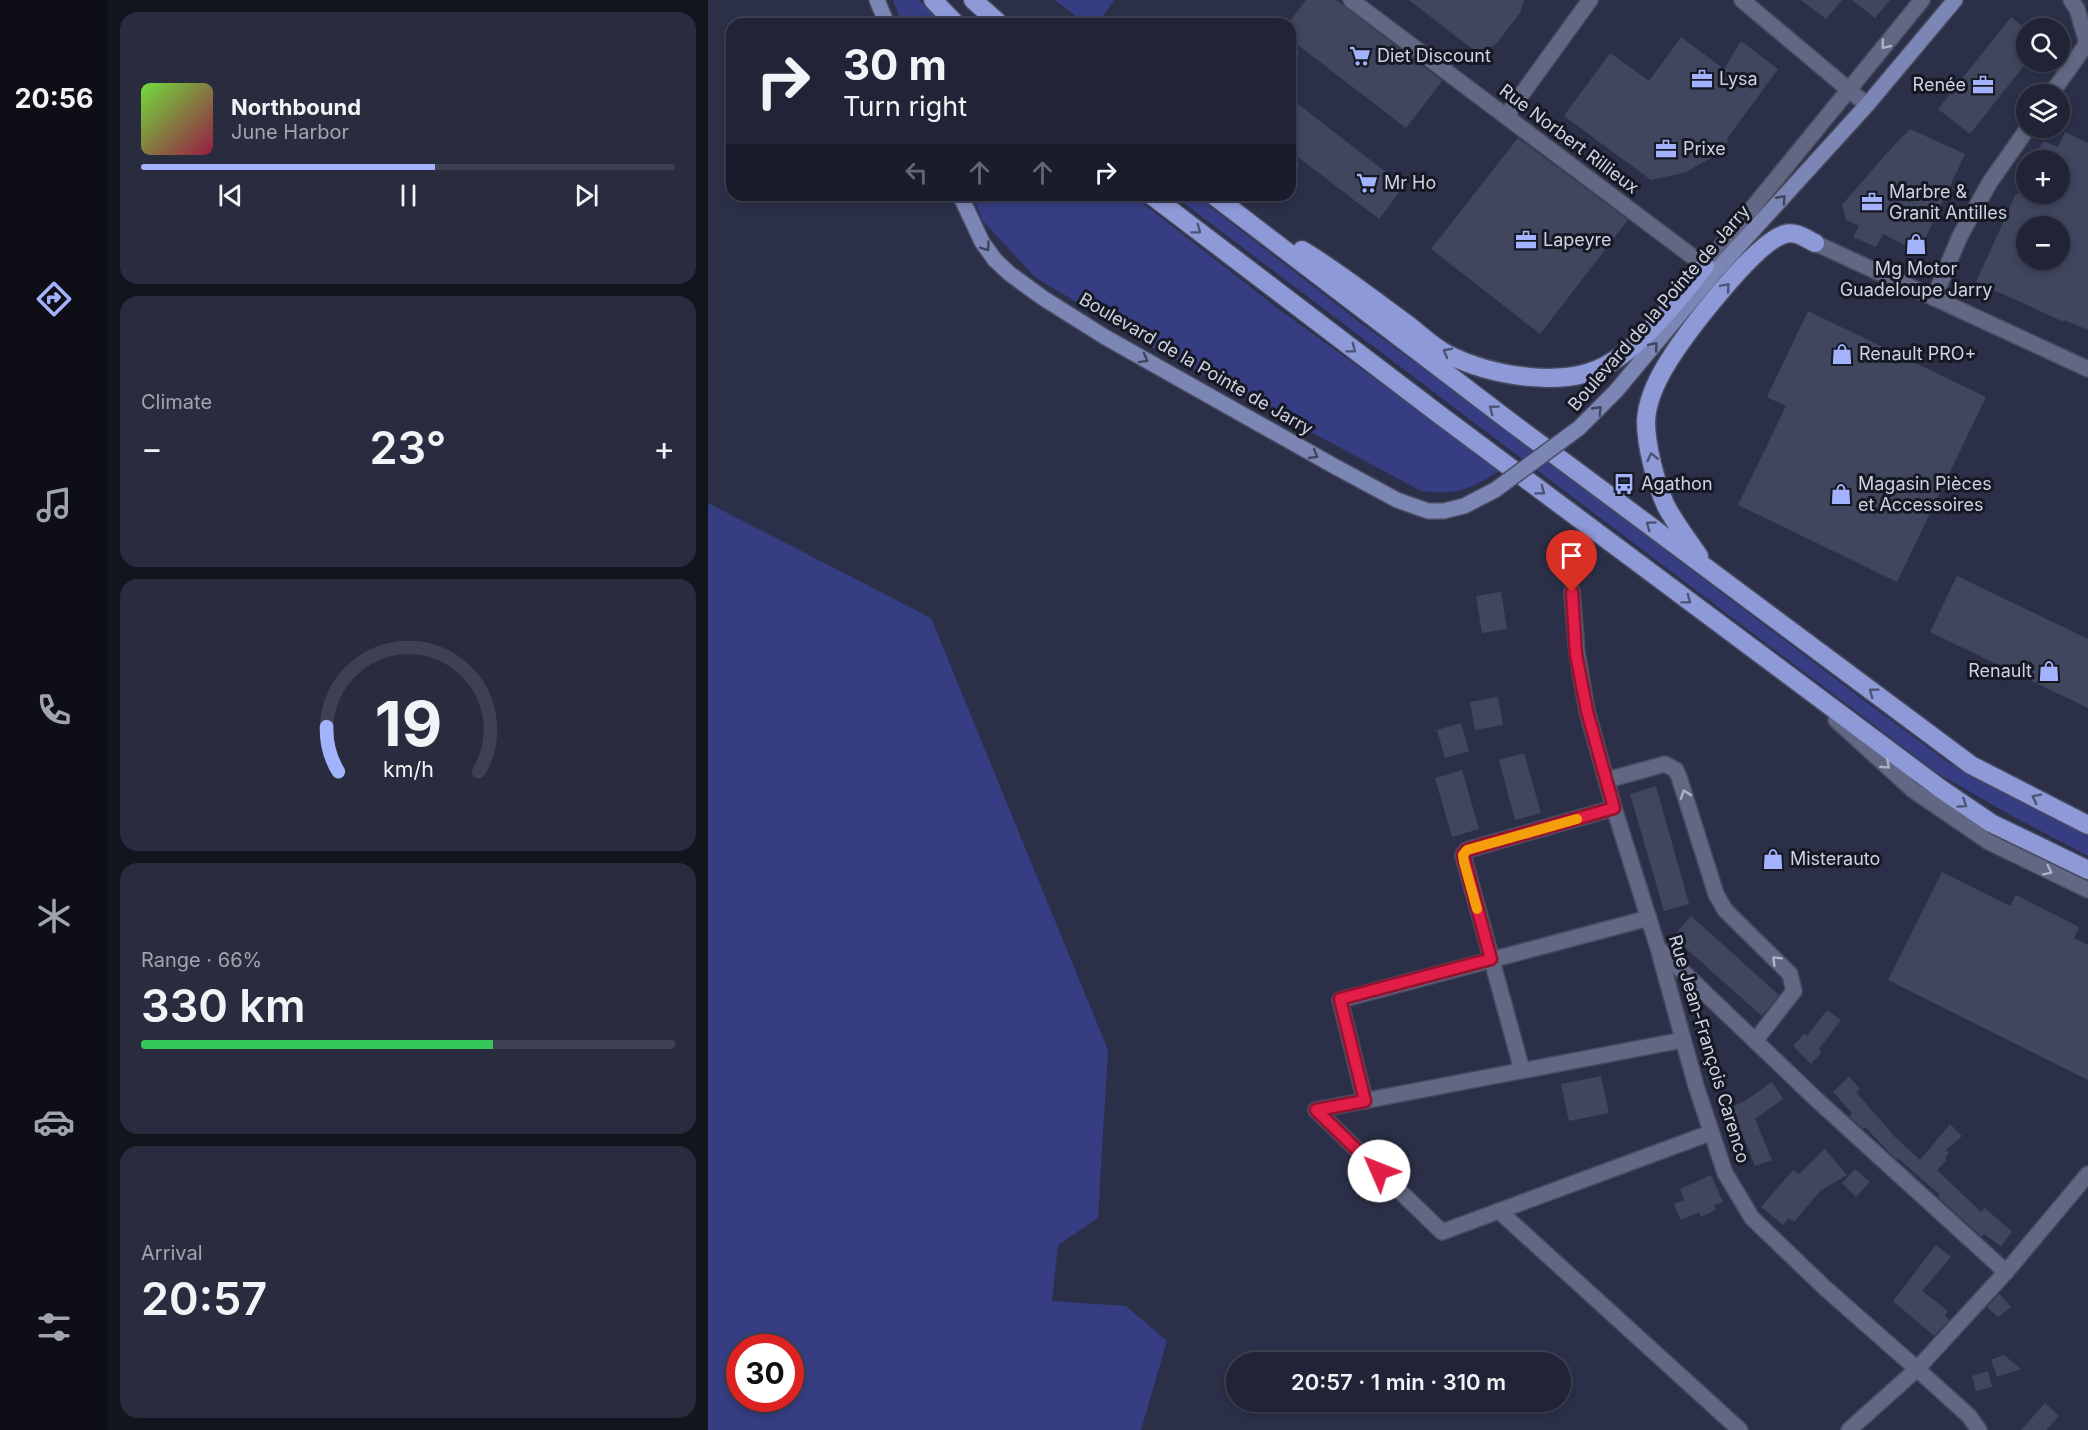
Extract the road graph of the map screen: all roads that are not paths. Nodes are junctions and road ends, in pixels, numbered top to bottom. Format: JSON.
{"nodes":[{"id":1,"x":877,"y":0,"type":"edge"},
{"id":2,"x":933,"y":0,"type":"edge"},
{"id":3,"x":973,"y":0,"type":"edge"},
{"id":4,"x":1351,"y":0,"type":"edge"},
{"id":5,"x":1590,"y":0,"type":"edge"},
{"id":6,"x":1742,"y":0,"type":"edge"},
{"id":7,"x":1922,"y":0,"type":"edge"},
{"id":8,"x":1954,"y":0,"type":"edge"},
{"id":9,"x":2071,"y":0,"type":"edge"},
{"id":10,"x":885,"y":18,"type":"edge"},
{"id":11,"x":950,"y":18,"type":"edge"},
{"id":12,"x":993,"y":18,"type":"edge"},
{"id":13,"x":2088,"y":42,"type":"edge"},
{"id":14,"x":2058,"y":84,"type":"edge"},
{"id":15,"x":1849,"y":90,"type":"junction"},
{"id":16,"x":1867,"y":105,"type":"junction"},
{"id":17,"x":1506,"y":116,"type":"junction"},
{"id":18,"x":2021,"y":138,"type":"edge"},
{"id":19,"x":963,"y":201,"type":"edge"},
{"id":20,"x":1158,"y":201,"type":"edge"},
{"id":21,"x":1221,"y":201,"type":"edge"},
{"id":22,"x":1222,"y":201,"type":"edge"},
{"id":23,"x":1815,"y":243,"type":"joint"},
{"id":24,"x":1705,"y":266,"type":"junction"},
{"id":25,"x":1934,"y":298,"type":"junction"},
{"id":26,"x":2088,"y":369,"type":"edge"},
{"id":27,"x":1705,"y":565,"type":"junction"},
{"id":28,"x":1572,"y":592,"type":"dead end"},
{"id":29,"x":1796,"y":683,"type":"junction"},
{"id":30,"x":1607,"y":780,"type":"junction"},
{"id":31,"x":1614,"y":808,"type":"junction"},
{"id":32,"x":2088,"y":825,"type":"edge"},
{"id":33,"x":2088,"y":870,"type":"edge"},
{"id":34,"x":2088,"y":890,"type":"edge"},
{"id":35,"x":1649,"y":918,"type":"junction"},
{"id":36,"x":1658,"y":948,"type":"junction"},
{"id":37,"x":1491,"y":959,"type":"junction"},
{"id":38,"x":1683,"y":1040,"type":"junction"},
{"id":39,"x":1755,"y":1041,"type":"junction"},
{"id":40,"x":1522,"y":1070,"type":"junction"},
{"id":41,"x":1365,"y":1101,"type":"junction"},
{"id":42,"x":1710,"y":1133,"type":"junction"},
{"id":43,"x":2088,"y":1174,"type":"edge"},
{"id":44,"x":1499,"y":1211,"type":"junction"},
{"id":45,"x":2006,"y":1272,"type":"junction"},
{"id":46,"x":1917,"y":1369,"type":"junction"},
{"id":47,"x":1740,"y":1430,"type":"edge"},
{"id":48,"x":1849,"y":1430,"type":"edge"},
{"id":49,"x":1978,"y":1430,"type":"edge"}],
"edges":[{"from":1,"to":10,"type":"main road"},
{"from":2,"to":11,"type":"highway"},
{"from":3,"to":12,"type":"highway"},
{"from":4,"to":17,"type":"street","name":"Rue Norbert Rillieux"},
{"from":5,"to":17,"type":"street"},
{"from":6,"to":15,"type":"street"},
{"from":7,"to":15,"type":"street","name":"Boulevard de la Pointe de Jarry","one_way":true},
{"from":8,"to":16,"type":"main road","name":"Boulevard de la Pointe de Jarry"},
{"from":9,"to":13,"type":"street"},
{"from":13,"to":14,"type":"street"},
{"from":15,"to":16,"type":"street"},
{"from":15,"to":24,"type":"street","name":"Boulevard de la Pointe de Jarry"},
{"from":19,"to":16,"type":"main road","name":"Boulevard de la Pointe de Jarry","one_way":true,"bridge":true},
{"from":17,"to":24,"type":"street","name":"Rue Norbert Rillieux"},
{"from":18,"to":25,"type":"street"},
{"from":20,"to":29,"type":"highway","one_way":true},
{"from":27,"to":21,"type":"highway","one_way":true},
{"from":24,"to":22,"type":"highway","one_way":true},
{"from":23,"to":25,"type":"street"},
{"from":27,"to":23,"type":"highway","one_way":true},
{"from":25,"to":26,"type":"street"},
{"from":32,"to":27,"type":"highway","one_way":true},
{"from":28,"to":30,"type":"street","name":"Rue Jean-François Carenco"},
{"from":29,"to":33,"type":"highway","one_way":true},
{"from":29,"to":34,"type":"street","one_way":true},
{"from":30,"to":31,"type":"street","name":"Rue Jean-François Carenco"},
{"from":39,"to":30,"type":"street","one_way":true},
{"from":31,"to":35,"type":"street","name":"Rue Jean-François Carenco"},
{"from":31,"to":37,"type":"street"},
{"from":35,"to":36,"type":"street","name":"Rue Jean-François Carenco"},
{"from":35,"to":37,"type":"street"},
{"from":36,"to":38,"type":"street","name":"Rue Jean-François Carenco"},
{"from":36,"to":39,"type":"street"},
{"from":37,"to":40,"type":"street"},
{"from":37,"to":41,"type":"street"},
{"from":38,"to":40,"type":"street"},
{"from":38,"to":42,"type":"street","name":"Rue Jean-François Carenco"},
{"from":39,"to":45,"type":"street"},
{"from":40,"to":41,"type":"street"},
{"from":41,"to":44,"type":"street"},
{"from":42,"to":44,"type":"street"},
{"from":42,"to":46,"type":"street","name":"Rue Jean-François Carenco"},
{"from":43,"to":45,"type":"street"},
{"from":44,"to":47,"type":"street"},
{"from":45,"to":46,"type":"street"},
{"from":46,"to":48,"type":"street"},
{"from":46,"to":49,"type":"street","name":"Rue Jean-François Carenco"}]}
